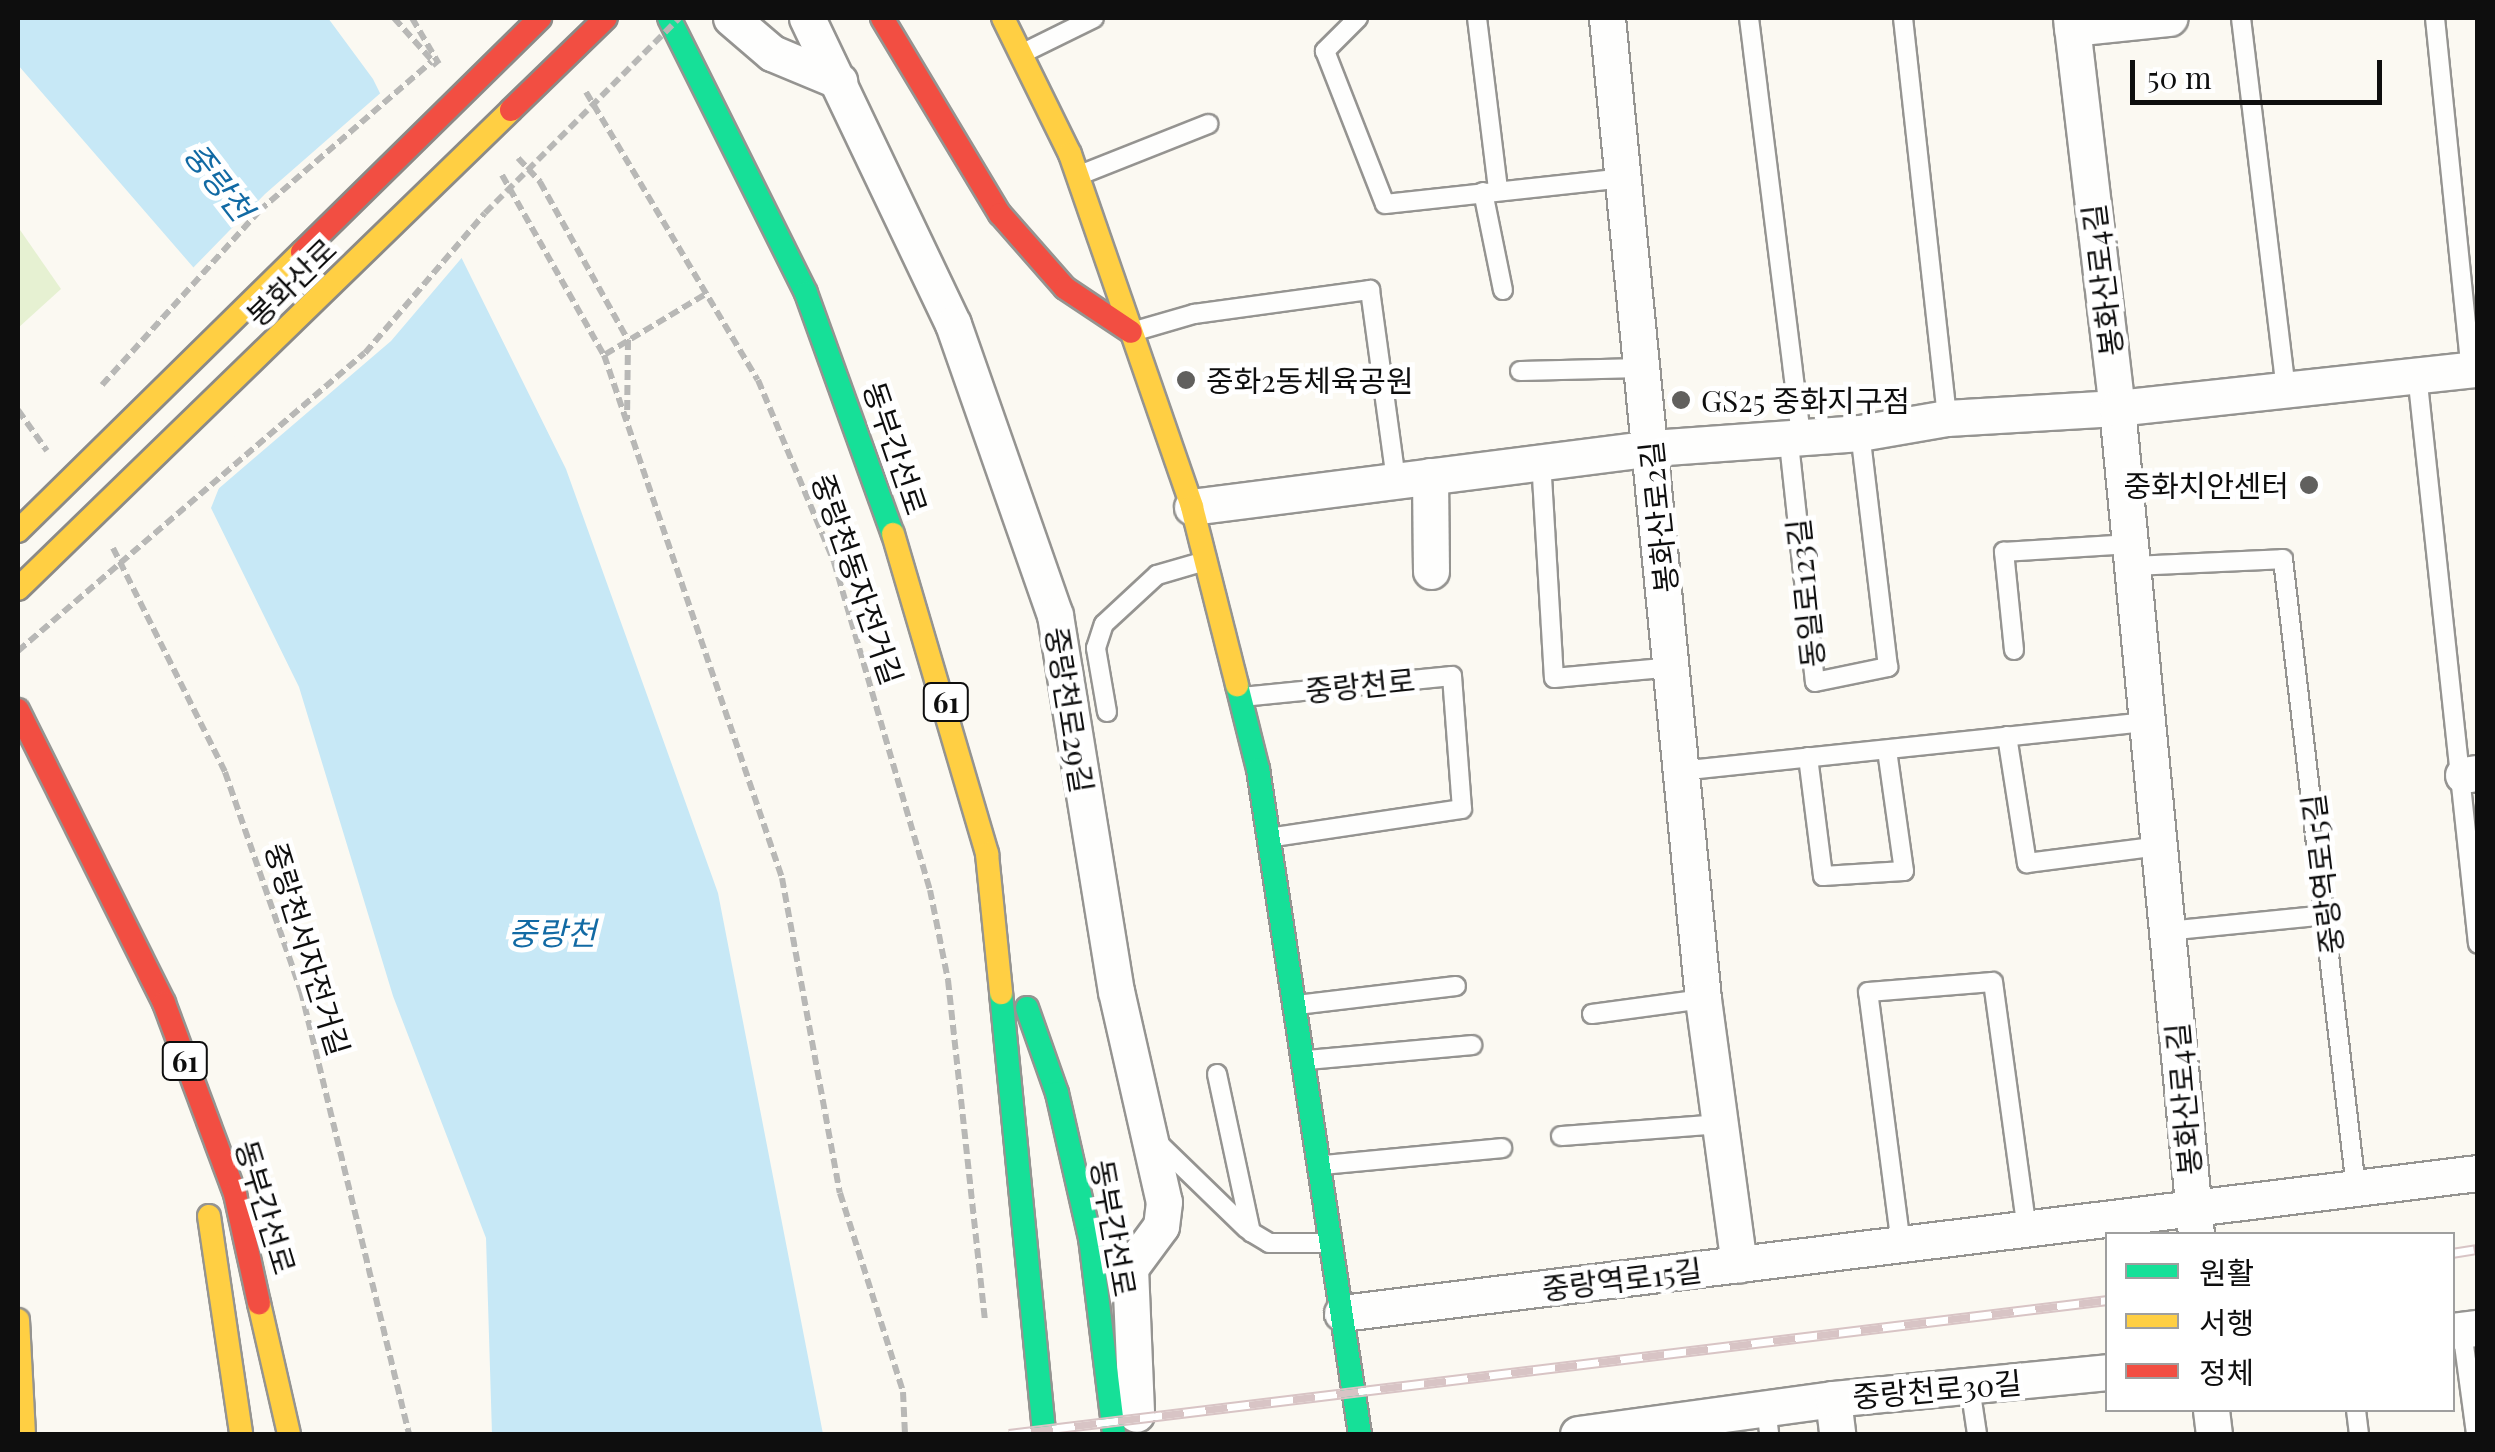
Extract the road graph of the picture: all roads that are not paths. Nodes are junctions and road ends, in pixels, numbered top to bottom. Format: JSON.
{"nodes":[{"id":1,"x":540,"y":18,"type":"edge"},
{"id":2,"x":606,"y":18,"type":"edge"},
{"id":3,"x":669,"y":18,"type":"edge"},
{"id":4,"x":732,"y":18,"type":"edge"},
{"id":5,"x":807,"y":18,"type":"edge"},
{"id":6,"x":882,"y":18,"type":"edge"},
{"id":7,"x":1003,"y":18,"type":"edge"},
{"id":8,"x":1094,"y":18,"type":"edge"},
{"id":9,"x":1358,"y":18,"type":"edge"},
{"id":10,"x":1477,"y":18,"type":"edge"},
{"id":11,"x":1606,"y":18,"type":"edge"},
{"id":12,"x":1749,"y":18,"type":"edge"},
{"id":13,"x":1903,"y":18,"type":"edge"},
{"id":14,"x":2168,"y":18,"type":"edge"},
{"id":15,"x":2241,"y":18,"type":"edge"},
{"id":16,"x":2435,"y":18,"type":"edge"},
{"id":17,"x":2072,"y":23,"type":"edge"},
{"id":18,"x":1022,"y":54,"type":"junction"},
{"id":19,"x":839,"y":82,"type":"junction"},
{"id":20,"x":1208,"y":124,"type":"dead end"},
{"id":21,"x":1077,"y":176,"type":"junction"},
{"id":22,"x":1625,"y":178,"type":"junction"},
{"id":23,"x":1491,"y":191,"type":"junction"},
{"id":24,"x":2478,"y":256,"type":"edge"},
{"id":25,"x":2458,"y":259,"type":"junction"},
{"id":26,"x":1503,"y":290,"type":"dead end"},
{"id":27,"x":1131,"y":332,"type":"junction"},
{"id":28,"x":1642,"y":368,"type":"junction"},
{"id":29,"x":2474,"y":369,"type":"edge"},
{"id":30,"x":1520,"y":371,"type":"dead end"},
{"id":31,"x":2417,"y":374,"type":"junction"},
{"id":32,"x":2286,"y":390,"type":"junction"},
{"id":33,"x":2117,"y":408,"type":"junction"},
{"id":34,"x":1947,"y":418,"type":"junction"},
{"id":35,"x":1860,"y":433,"type":"junction"},
{"id":36,"x":1794,"y":434,"type":"junction"},
{"id":37,"x":1652,"y":448,"type":"junction"},
{"id":38,"x":1540,"y":460,"type":"junction"},
{"id":39,"x":1413,"y":479,"type":"junction"},
{"id":40,"x":1192,"y":507,"type":"junction"},
{"id":41,"x":18,"y":531,"type":"edge"},
{"id":42,"x":2130,"y":554,"type":"junction"},
{"id":43,"x":1206,"y":561,"type":"junction"},
{"id":44,"x":1432,"y":572,"type":"dead end"},
{"id":45,"x":18,"y":589,"type":"edge"},
{"id":46,"x":2014,"y":650,"type":"dead end"},
{"id":47,"x":1673,"y":667,"type":"junction"},
{"id":48,"x":1240,"y":698,"type":"junction"},
{"id":49,"x":18,"y":710,"type":"edge"},
{"id":50,"x":1106,"y":712,"type":"dead end"},
{"id":51,"x":2147,"y":722,"type":"junction"},
{"id":52,"x":2006,"y":736,"type":"junction"},
{"id":53,"x":1887,"y":750,"type":"junction"},
{"id":54,"x":1808,"y":757,"type":"junction"},
{"id":55,"x":1679,"y":771,"type":"junction"},
{"id":56,"x":2470,"y":774,"type":"edge"},
{"id":57,"x":1268,"y":838,"type":"junction"},
{"id":58,"x":2159,"y":846,"type":"junction"},
{"id":59,"x":2328,"y":915,"type":"junction"},
{"id":60,"x":998,"y":924,"type":"junction"},
{"id":61,"x":2167,"y":931,"type":"junction"},
{"id":62,"x":2478,"y":944,"type":"edge"},
{"id":63,"x":1456,"y":986,"type":"dead end"},
{"id":64,"x":1703,"y":1000,"type":"junction"},
{"id":65,"x":164,"y":1003,"type":"junction"},
{"id":66,"x":1294,"y":1005,"type":"junction"},
{"id":67,"x":1592,"y":1014,"type":"dead end"},
{"id":68,"x":1472,"y":1044,"type":"dead end"},
{"id":69,"x":1302,"y":1060,"type":"junction"},
{"id":70,"x":1217,"y":1074,"type":"dead end"},
{"id":71,"x":1719,"y":1124,"type":"junction"},
{"id":72,"x":1148,"y":1136,"type":"junction"},
{"id":73,"x":1562,"y":1136,"type":"dead end"},
{"id":74,"x":1502,"y":1148,"type":"dead end"},
{"id":75,"x":1318,"y":1166,"type":"junction"},
{"id":76,"x":2478,"y":1173,"type":"edge"},
{"id":77,"x":2356,"y":1188,"type":"junction"},
{"id":78,"x":2194,"y":1222,"type":"edge"},
{"id":79,"x":2027,"y":1229,"type":"junction"},
{"id":80,"x":1251,"y":1232,"type":"junction"},
{"id":81,"x":1331,"y":1242,"type":"junction"},
{"id":82,"x":1901,"y":1244,"type":"junction"},
{"id":83,"x":1739,"y":1264,"type":"junction"},
{"id":84,"x":1342,"y":1313,"type":"junction"},
{"id":85,"x":18,"y":1320,"type":"edge"},
{"id":86,"x":2464,"y":1330,"type":"edge"},
{"id":87,"x":2105,"y":1372,"type":"edge"},
{"id":88,"x":1970,"y":1388,"type":"junction"},
{"id":89,"x":1833,"y":1399,"type":"junction"},
{"id":90,"x":1768,"y":1421,"type":"edge"},
{"id":91,"x":2476,"y":1429,"type":"edge"},
{"id":92,"x":1621,"y":1431,"type":"edge"},
{"id":93,"x":24,"y":1434,"type":"edge"},
{"id":94,"x":241,"y":1434,"type":"edge"},
{"id":95,"x":289,"y":1434,"type":"edge"},
{"id":96,"x":1044,"y":1434,"type":"edge"},
{"id":97,"x":1114,"y":1434,"type":"edge"},
{"id":98,"x":1138,"y":1434,"type":"edge"},
{"id":99,"x":1360,"y":1434,"type":"edge"},
{"id":100,"x":1578,"y":1434,"type":"edge"},
{"id":101,"x":1836,"y":1434,"type":"edge"},
{"id":102,"x":1977,"y":1434,"type":"edge"}],
"edges":[{"from":1,"to":41,"type":"main road","name":"봉화산로","bridge":true},
{"from":2,"to":45,"type":"main road","name":"봉화산로","bridge":true},
{"from":3,"to":60,"type":"main road","name":"동부간선로","number":"61"},
{"from":4,"to":19,"type":"street"},
{"from":5,"to":19,"type":"street","name":"중랑천로29길"},
{"from":6,"to":27,"type":"main road"},
{"from":7,"to":18,"type":"main road"},
{"from":8,"to":18,"type":"lane"},
{"from":9,"to":23,"type":"lane"},
{"from":10,"to":23,"type":"lane"},
{"from":11,"to":22,"type":"street","name":"봉화산로2길"},
{"from":12,"to":36,"type":"lane","name":"동일로123길"},
{"from":13,"to":34,"type":"lane"},
{"from":14,"to":17,"type":"street"},
{"from":15,"to":32,"type":"lane"},
{"from":16,"to":25,"type":"lane"},
{"from":17,"to":33,"type":"street","name":"봉화산로4길"},
{"from":18,"to":21,"type":"main road"},
{"from":19,"to":72,"type":"street","name":"중랑천로29길"},
{"from":20,"to":21,"type":"lane"},
{"from":21,"to":27,"type":"main road"},
{"from":22,"to":23,"type":"lane"},
{"from":22,"to":28,"type":"street","name":"봉화산로2길"},
{"from":23,"to":26,"type":"lane"},
{"from":24,"to":25,"type":"lane"},
{"from":25,"to":29,"type":"lane"},
{"from":27,"to":39,"type":"lane"},
{"from":27,"to":40,"type":"main road"},
{"from":28,"to":30,"type":"lane"},
{"from":28,"to":37,"type":"street","name":"봉화산로2길"},
{"from":29,"to":31,"type":"street"},
{"from":31,"to":32,"type":"street"},
{"from":31,"to":56,"type":"lane"},
{"from":32,"to":33,"type":"street"},
{"from":33,"to":34,"type":"street"},
{"from":33,"to":42,"type":"street","name":"봉화산로4길"},
{"from":34,"to":35,"type":"street"},
{"from":35,"to":36,"type":"street"},
{"from":35,"to":36,"type":"lane","name":"동일로123길"},
{"from":36,"to":37,"type":"street"},
{"from":37,"to":38,"type":"street"},
{"from":37,"to":47,"type":"street","name":"봉화산로2길"},
{"from":38,"to":39,"type":"street"},
{"from":38,"to":47,"type":"lane"},
{"from":39,"to":40,"type":"street"},
{"from":39,"to":44,"type":"street"},
{"from":40,"to":43,"type":"main road"},
{"from":42,"to":46,"type":"lane"},
{"from":42,"to":51,"type":"street","name":"봉화산로4길"},
{"from":42,"to":59,"type":"lane","name":"중랑역로15길"},
{"from":43,"to":48,"type":"main road"},
{"from":43,"to":50,"type":"lane"},
{"from":47,"to":55,"type":"street","name":"봉화산로2길"},
{"from":48,"to":57,"type":"main road"},
{"from":48,"to":57,"type":"lane","name":"중랑천로"},
{"from":49,"to":65,"type":"main road","name":"동부간선로","number":"61"},
{"from":51,"to":52,"type":"lane"},
{"from":51,"to":58,"type":"street","name":"봉화산로4길"},
{"from":52,"to":53,"type":"lane"},
{"from":52,"to":58,"type":"lane"},
{"from":53,"to":54,"type":"lane"},
{"from":53,"to":54,"type":"lane"},
{"from":54,"to":55,"type":"lane"},
{"from":55,"to":64,"type":"street","name":"봉화산로2길"},
{"from":56,"to":62,"type":"lane"},
{"from":57,"to":66,"type":"main road"},
{"from":58,"to":61,"type":"street","name":"봉화산로4길"},
{"from":59,"to":61,"type":"lane"},
{"from":59,"to":77,"type":"lane","name":"중랑역로15길"},
{"from":60,"to":96,"type":"main road","name":"동부간선로","number":"61"},
{"from":60,"to":97,"type":"main road","name":"동부간선로","number":"61"},
{"from":61,"to":78,"type":"street","name":"봉화산로4길"},
{"from":63,"to":66,"type":"lane"},
{"from":64,"to":67,"type":"lane"},
{"from":64,"to":71,"type":"street","name":"봉화산로2길"},
{"from":65,"to":94,"type":"main road","name":"동부간선로","number":"61"},
{"from":65,"to":95,"type":"main road","name":"동부간선로","number":"61"},
{"from":66,"to":69,"type":"main road"},
{"from":68,"to":69,"type":"lane"},
{"from":69,"to":75,"type":"main road"},
{"from":70,"to":80,"type":"lane"},
{"from":71,"to":73,"type":"lane"},
{"from":71,"to":83,"type":"street","name":"봉화산로2길"},
{"from":72,"to":80,"type":"lane"},
{"from":72,"to":98,"type":"street","name":"중랑천로29길"},
{"from":74,"to":75,"type":"lane"},
{"from":75,"to":81,"type":"main road"},
{"from":76,"to":77,"type":"street","name":"중랑역로15길"},
{"from":77,"to":78,"type":"street","name":"중랑역로15길"},
{"from":78,"to":79,"type":"street","name":"중랑역로15길"},
{"from":79,"to":82,"type":"street","name":"중랑역로15길"},
{"from":79,"to":82,"type":"lane"},
{"from":80,"to":81,"type":"lane"},
{"from":81,"to":84,"type":"main road"},
{"from":82,"to":83,"type":"street","name":"중랑역로15길"},
{"from":83,"to":84,"type":"street","name":"중랑역로15길"},
{"from":84,"to":99,"type":"main road"},
{"from":85,"to":93,"type":"main road"},
{"from":86,"to":91,"type":"lane"},
{"from":87,"to":88,"type":"street","name":"중랑천로30길"},
{"from":88,"to":89,"type":"street","name":"중랑천로30길"},
{"from":88,"to":102,"type":"lane"},
{"from":89,"to":90,"type":"street","name":"중랑천로30길"},
{"from":89,"to":101,"type":"street"},
{"from":90,"to":92,"type":"street","name":"중랑천로30길"},
{"from":92,"to":100,"type":"street","name":"중랑천로30길"}]}
